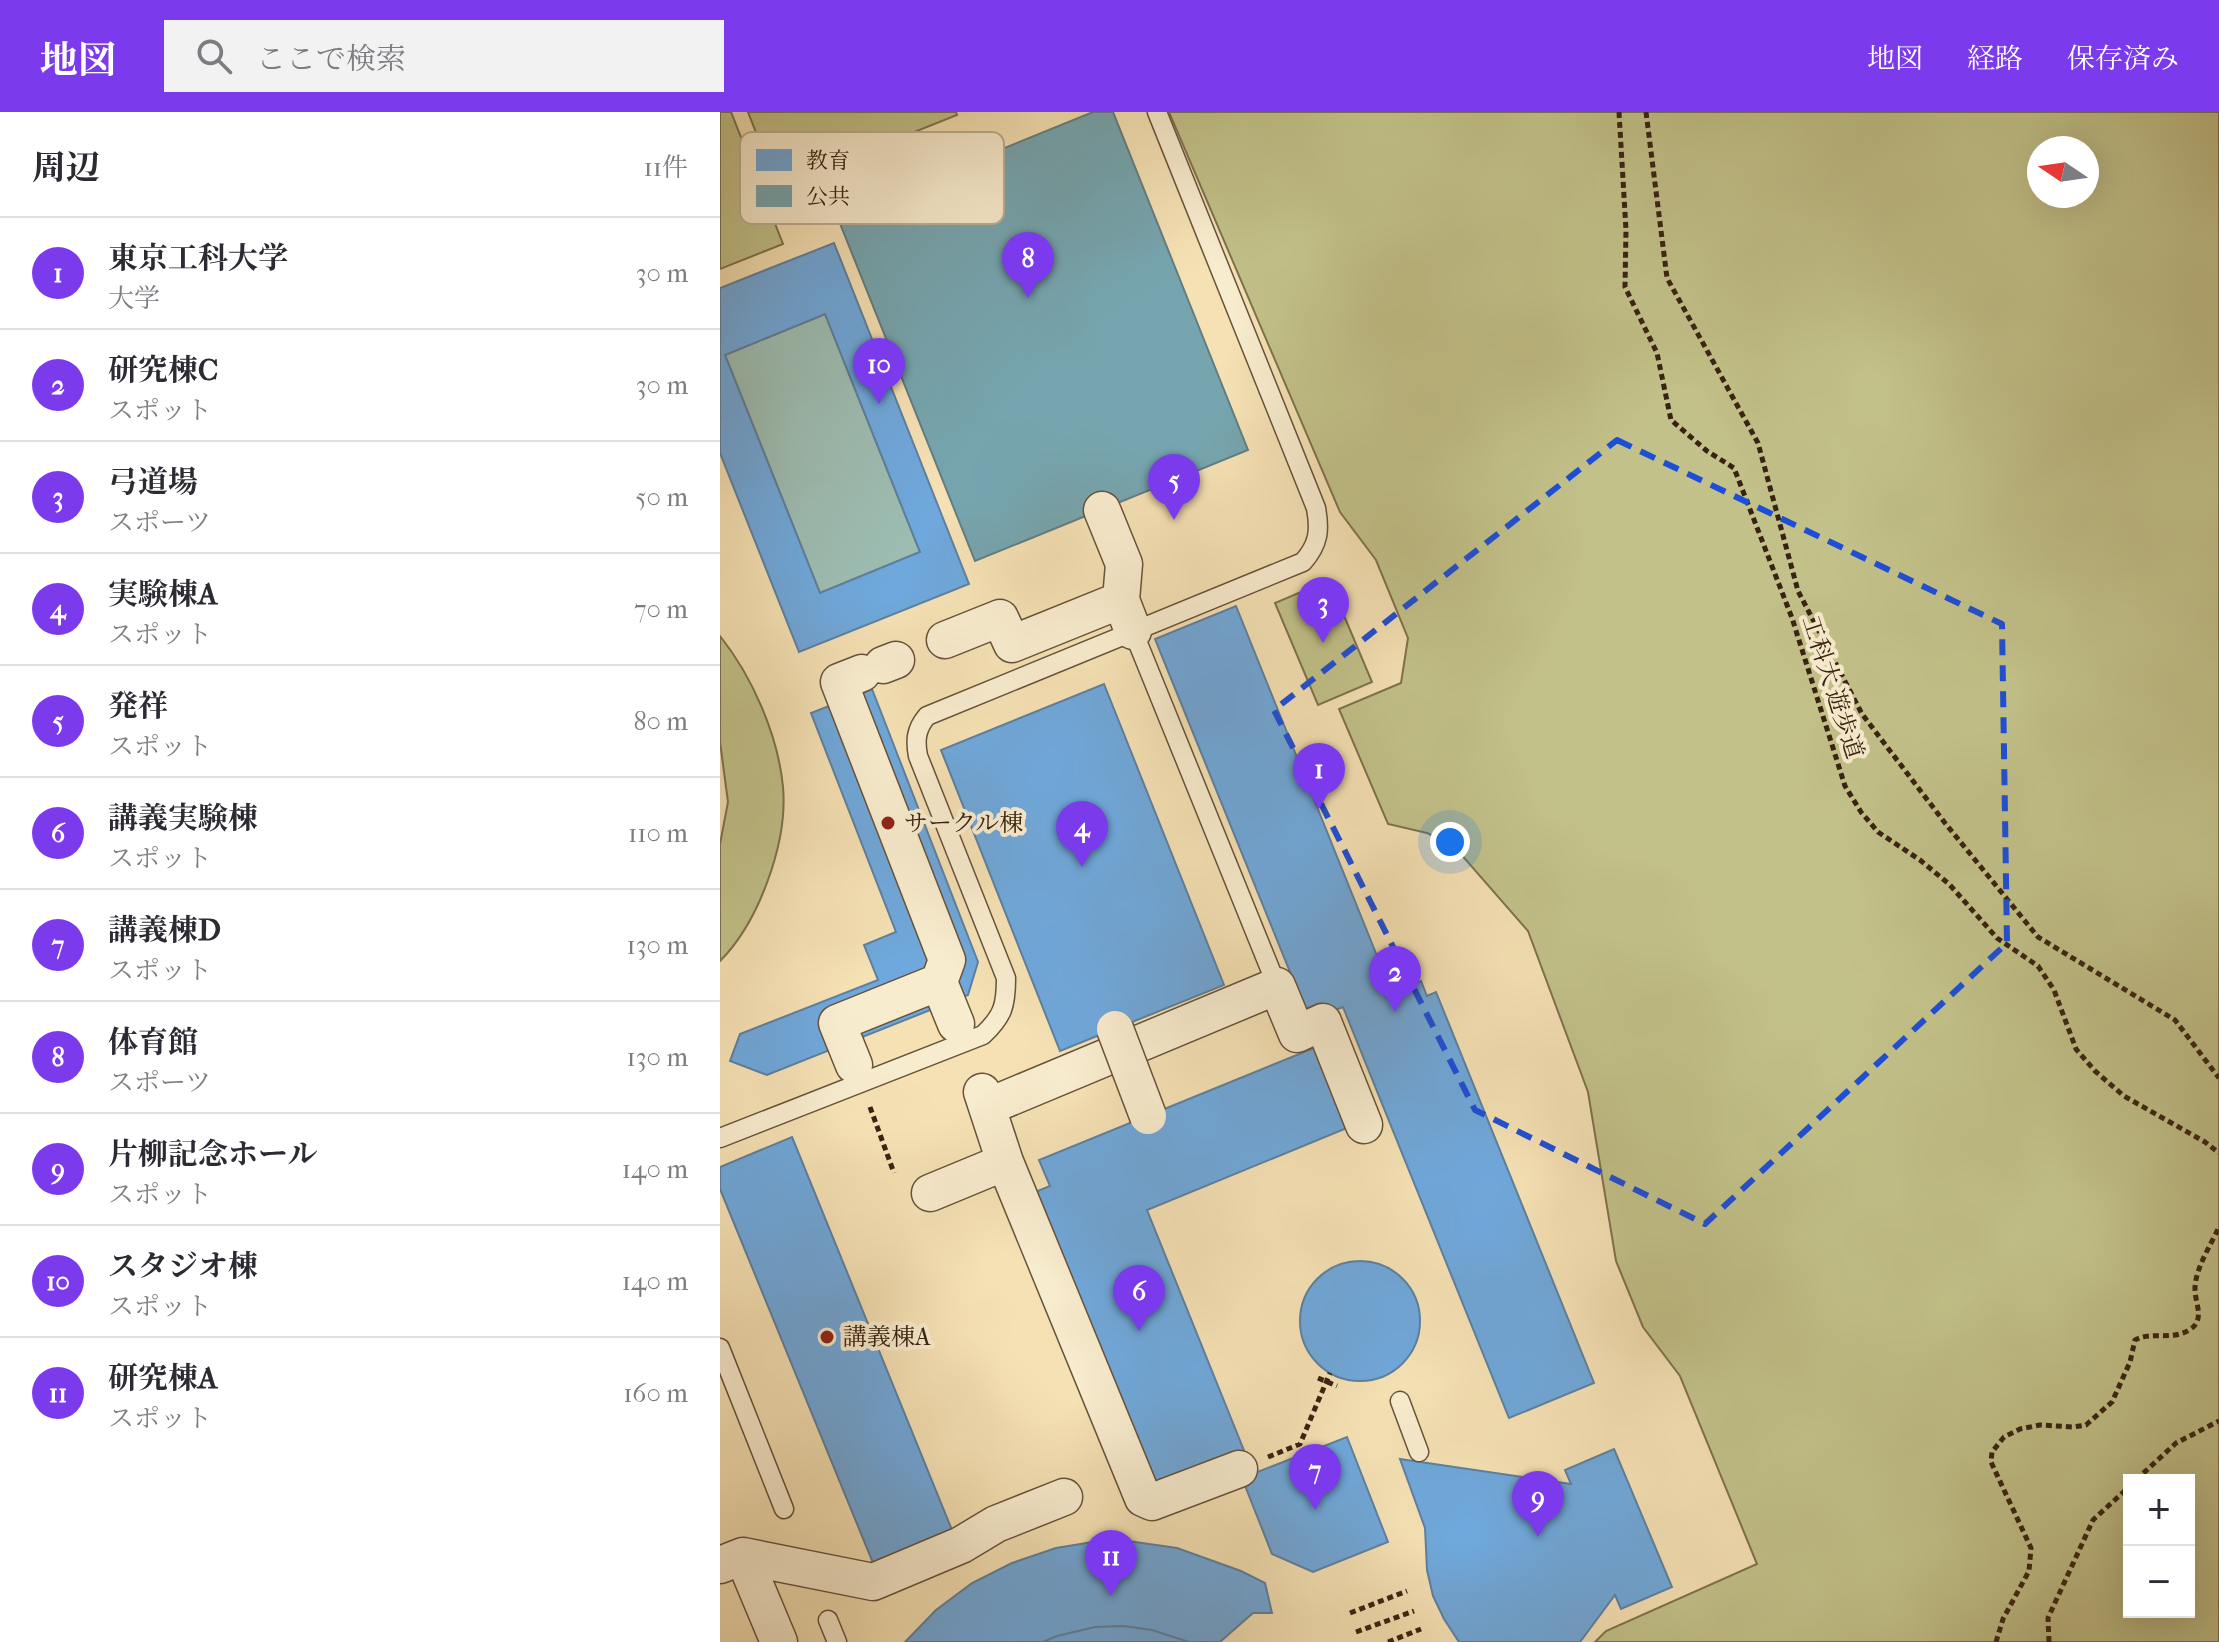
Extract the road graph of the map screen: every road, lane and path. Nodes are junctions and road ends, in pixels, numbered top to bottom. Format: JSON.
{"nodes":[{"id":1,"x":1157,"y":112,"type":"edge"},
{"id":2,"x":1619,"y":112,"type":"edge"},
{"id":3,"x":1646,"y":112,"type":"edge"},
{"id":4,"x":1102,"y":510,"type":"dead end"},
{"id":5,"x":1127,"y":615,"type":"junction"},
{"id":6,"x":939,"y":982,"type":"junction"},
{"id":7,"x":1277,"y":986,"type":"junction"},
{"id":8,"x":956,"y":1024,"type":"dead end"},
{"id":9,"x":1115,"y":1029,"type":"dead end"},
{"id":10,"x":854,"y":1065,"type":"dead end"},
{"id":11,"x":2219,"y":1078,"type":"edge"},
{"id":12,"x":869,"y":1102,"type":"dead end"},
{"id":13,"x":1148,"y":1116,"type":"dead end"},
{"id":14,"x":1364,"y":1125,"type":"dead end"},
{"id":15,"x":720,"y":1138,"type":"edge"},
{"id":16,"x":2219,"y":1153,"type":"edge"},
{"id":17,"x":1005,"y":1162,"type":"junction"},
{"id":18,"x":894,"y":1173,"type":"dead end"},
{"id":19,"x":930,"y":1193,"type":"dead end"},
{"id":20,"x":2219,"y":1227,"type":"edge"},
{"id":21,"x":720,"y":1348,"type":"edge"},
{"id":22,"x":1330,"y":1373,"type":"dead end"},
{"id":23,"x":1318,"y":1378,"type":"dead end"},
{"id":24,"x":1327,"y":1381,"type":"junction"},
{"id":25,"x":1337,"y":1386,"type":"dead end"},
{"id":26,"x":1400,"y":1401,"type":"dead end"},
{"id":27,"x":2219,"y":1421,"type":"edge"},
{"id":28,"x":1300,"y":1444,"type":"dead end"},
{"id":29,"x":1419,"y":1452,"type":"dead end"},
{"id":30,"x":1239,"y":1469,"type":"dead end"},
{"id":31,"x":2142,"y":1474,"type":"edge"},
{"id":32,"x":1097,"y":1487,"type":"junction"},
{"id":33,"x":2123,"y":1492,"type":"edge"},
{"id":34,"x":784,"y":1509,"type":"dead end"},
{"id":35,"x":732,"y":1560,"type":"edge"},
{"id":36,"x":1407,"y":1591,"type":"dead end"},
{"id":37,"x":1414,"y":1611,"type":"dead end"},
{"id":38,"x":1350,"y":1613,"type":"dead end"},
{"id":39,"x":828,"y":1620,"type":"dead end"},
{"id":40,"x":1421,"y":1629,"type":"dead end"},
{"id":41,"x":1356,"y":1632,"type":"dead end"},
{"id":42,"x":779,"y":1642,"type":"edge"},
{"id":43,"x":837,"y":1642,"type":"edge"},
{"id":44,"x":1388,"y":1642,"type":"edge"},
{"id":45,"x":1996,"y":1642,"type":"edge"},
{"id":46,"x":2049,"y":1642,"type":"edge"}],
"edges":[{"from":1,"to":5,"type":"lane"},
{"from":2,"to":16,"type":"path","name":"工科大 遊歩道"},
{"from":3,"to":11,"type":"path"},
{"from":4,"to":5,"type":"street"},
{"from":5,"to":6,"type":"street"},
{"from":5,"to":7,"type":"lane"},
{"from":5,"to":15,"type":"lane"},
{"from":6,"to":8,"type":"street"},
{"from":6,"to":10,"type":"street"},
{"from":7,"to":14,"type":"street"},
{"from":7,"to":17,"type":"street"},
{"from":9,"to":13,"type":"street","bridge":true},
{"from":12,"to":18,"type":"path"},
{"from":17,"to":19,"type":"street"},
{"from":17,"to":32,"type":"street"},
{"from":20,"to":45,"type":"path"},
{"from":21,"to":34,"type":"lane"},
{"from":22,"to":24,"type":"path"},
{"from":23,"to":24,"type":"path"},
{"from":24,"to":25,"type":"path"},
{"from":24,"to":28,"type":"path"},
{"from":26,"to":29,"type":"lane"},
{"from":27,"to":31,"type":"path"},
{"from":30,"to":32,"type":"street"},
{"from":32,"to":35,"type":"street"},
{"from":33,"to":46,"type":"path"},
{"from":35,"to":42,"type":"street"},
{"from":36,"to":38,"type":"path"},
{"from":37,"to":41,"type":"path"},
{"from":39,"to":43,"type":"lane"},
{"from":40,"to":44,"type":"path"}]}
